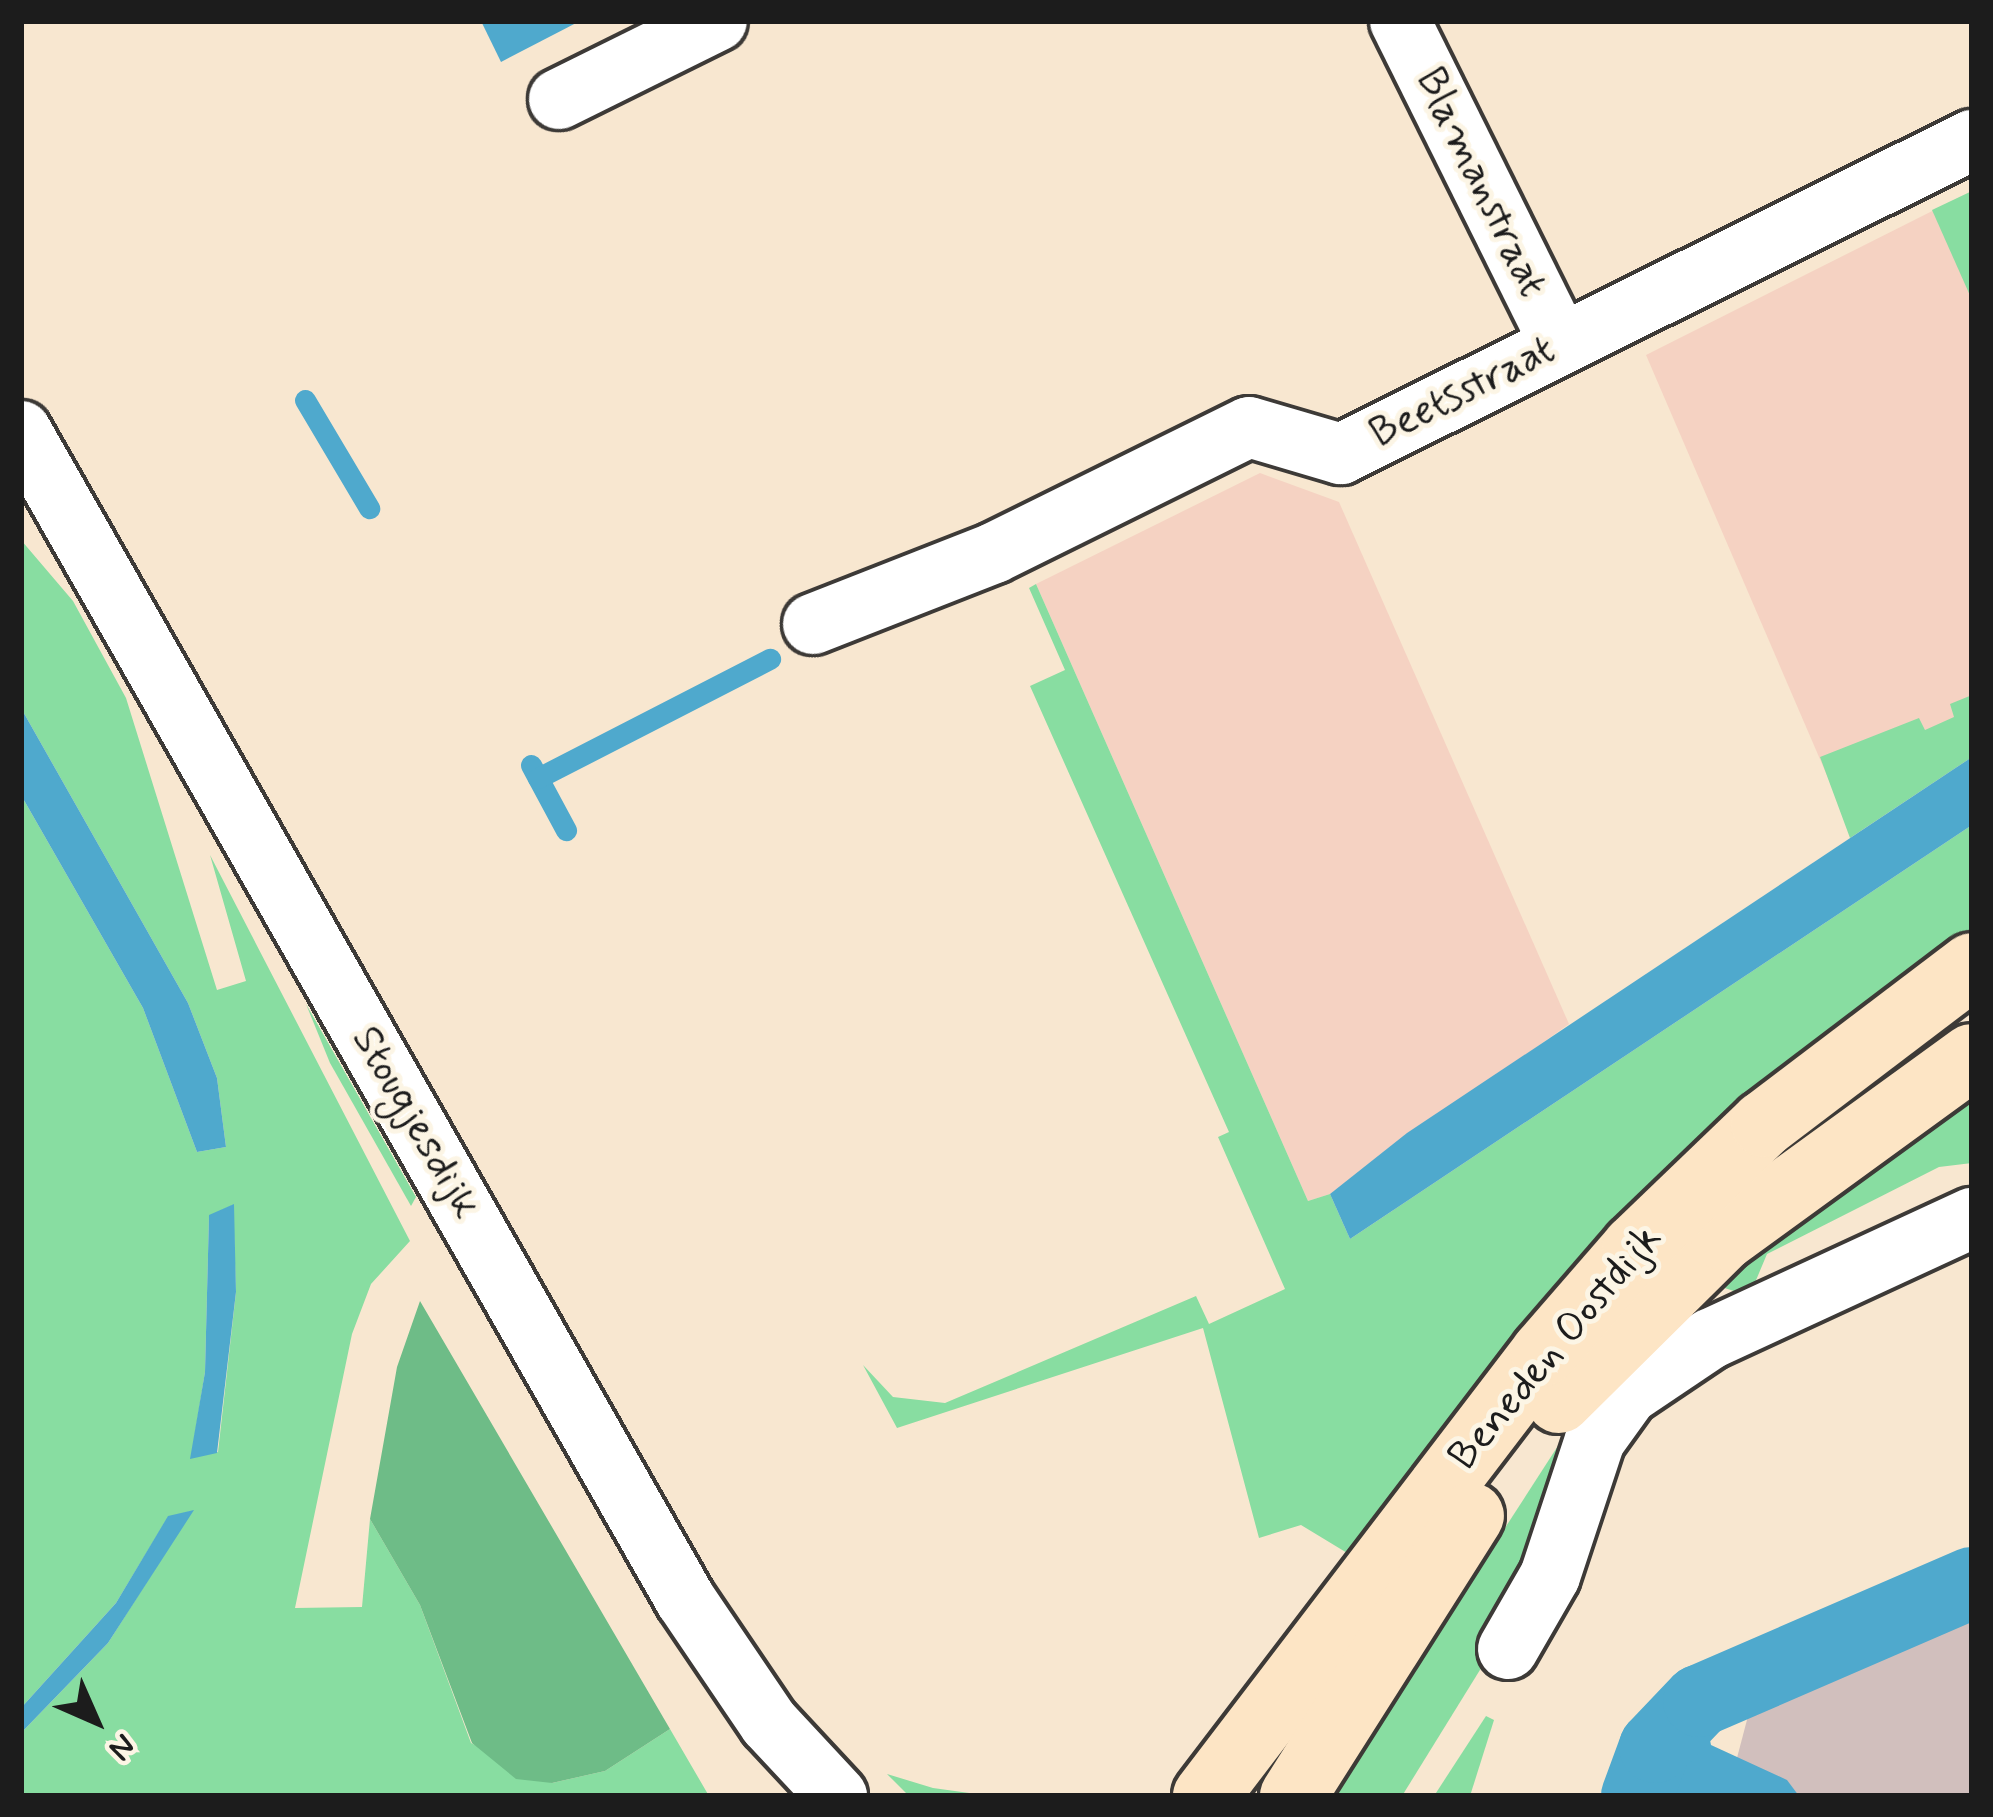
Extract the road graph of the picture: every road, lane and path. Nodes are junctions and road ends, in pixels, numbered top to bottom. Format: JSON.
{"nodes":[{"id":1,"x":717,"y":21,"type":"edge"},
{"id":2,"x":1400,"y":21,"type":"edge"},
{"id":3,"x":559,"y":99,"type":"dead end"},
{"id":4,"x":1972,"y":140,"type":"edge"},
{"id":5,"x":1560,"y":344,"type":"junction"},
{"id":6,"x":21,"y":430,"type":"edge"},
{"id":7,"x":813,"y":624,"type":"dead end"},
{"id":8,"x":1972,"y":966,"type":"edge"},
{"id":9,"x":1972,"y":1057,"type":"edge"},
{"id":10,"x":1972,"y":1218,"type":"edge"},
{"id":11,"x":1508,"y":1649,"type":"dead end"},
{"id":12,"x":837,"y":1796,"type":"edge"},
{"id":13,"x":1206,"y":1796,"type":"edge"},
{"id":14,"x":1293,"y":1796,"type":"edge"}],
"edges":[{"from":1,"to":3,"type":"street"},
{"from":2,"to":5,"type":"street","name":"Blamanstraat"},
{"from":4,"to":5,"type":"street","name":"Beetsstraat"},
{"from":5,"to":7,"type":"street","name":"Beetsstraat"},
{"from":6,"to":12,"type":"street","name":"Stougjesdijk"},
{"from":8,"to":13,"type":"main road","name":"Beneden Oostdijk"},
{"from":9,"to":14,"type":"main road","name":"Beneden Oostdijk"},
{"from":10,"to":11,"type":"street"}]}
